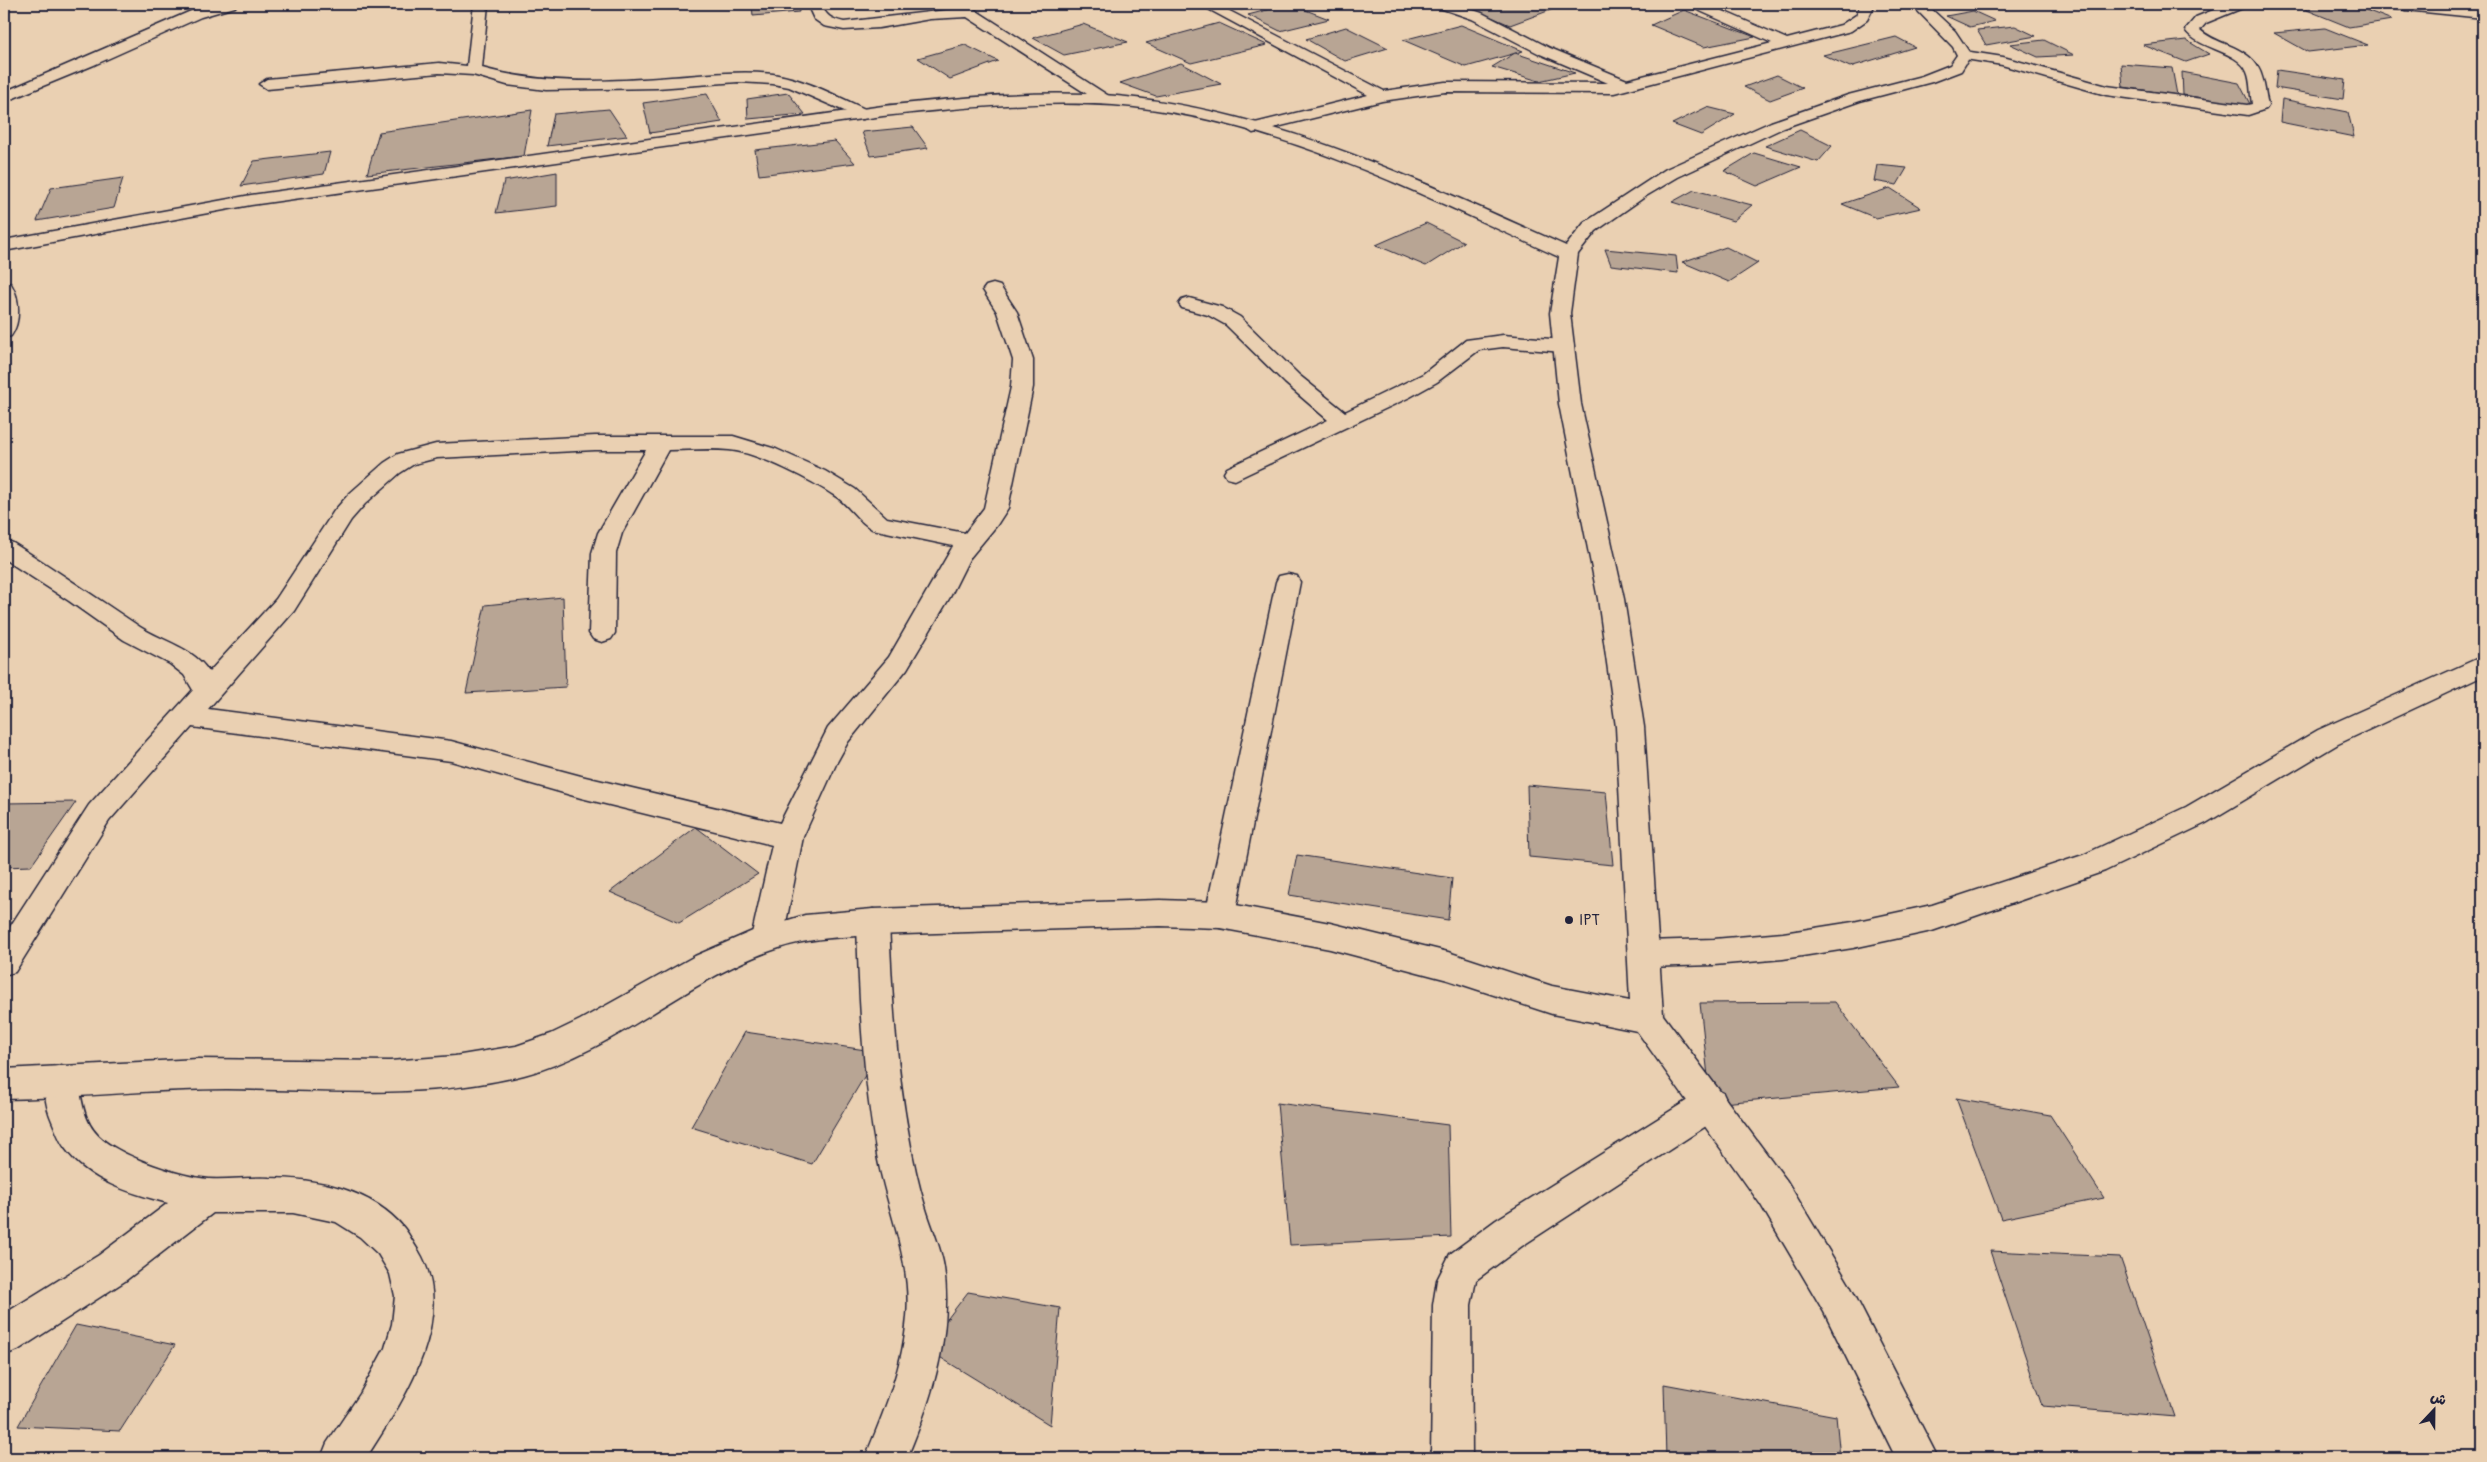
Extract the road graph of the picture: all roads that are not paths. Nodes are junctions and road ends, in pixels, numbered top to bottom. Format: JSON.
{"nodes":[{"id":1,"x":230,"y":4,"type":"edge"},
{"id":2,"x":481,"y":4,"type":"edge"},
{"id":3,"x":814,"y":4,"type":"edge"},
{"id":4,"x":957,"y":4,"type":"edge"},
{"id":5,"x":1206,"y":4,"type":"edge"},
{"id":6,"x":1442,"y":4,"type":"edge"},
{"id":7,"x":1696,"y":4,"type":"edge"},
{"id":8,"x":1868,"y":4,"type":"edge"},
{"id":9,"x":1918,"y":4,"type":"edge"},
{"id":10,"x":2240,"y":4,"type":"edge"},
{"id":11,"x":2386,"y":4,"type":"edge"},
{"id":12,"x":970,"y":13,"type":"junction"},
{"id":13,"x":2483,"y":14,"type":"edge"},
{"id":14,"x":1787,"y":44,"type":"junction"},
{"id":15,"x":1964,"y":55,"type":"junction"},
{"id":16,"x":474,"y":71,"type":"junction"},
{"id":17,"x":267,"y":84,"type":"dead end"},
{"id":18,"x":1627,"y":85,"type":"junction"},
{"id":19,"x":1382,"y":96,"type":"junction"},
{"id":20,"x":4,"y":97,"type":"edge"},
{"id":21,"x":1107,"y":100,"type":"junction"},
{"id":22,"x":863,"y":114,"type":"junction"},
{"id":23,"x":1253,"y":128,"type":"junction"},
{"id":24,"x":4,"y":245,"type":"edge"},
{"id":25,"x":1570,"y":254,"type":"junction"},
{"id":26,"x":4,"y":288,"type":"edge"},
{"id":27,"x":993,"y":290,"type":"dead end"},
{"id":28,"x":1189,"y":304,"type":"dead end"},
{"id":29,"x":4,"y":332,"type":"edge"},
{"id":30,"x":1563,"y":346,"type":"junction"},
{"id":31,"x":1343,"y":422,"type":"junction"},
{"id":32,"x":661,"y":442,"type":"junction"},
{"id":33,"x":1235,"y":473,"type":"dead end"},
{"id":34,"x":971,"y":542,"type":"junction"},
{"id":35,"x":4,"y":548,"type":"edge"},
{"id":36,"x":1288,"y":582,"type":"dead end"},
{"id":37,"x":602,"y":634,"type":"dead end"},
{"id":38,"x":2483,"y":665,"type":"edge"},
{"id":39,"x":208,"y":692,"type":"junction"},
{"id":40,"x":187,"y":716,"type":"junction"},
{"id":41,"x":788,"y":837,"type":"junction"},
{"id":42,"x":1220,"y":915,"type":"junction"},
{"id":43,"x":873,"y":922,"type":"junction"},
{"id":44,"x":767,"y":938,"type":"junction"},
{"id":45,"x":1645,"y":954,"type":"junction"},
{"id":46,"x":4,"y":962,"type":"edge"},
{"id":47,"x":1647,"y":1019,"type":"junction"},
{"id":48,"x":61,"y":1080,"type":"junction"},
{"id":49,"x":4,"y":1084,"type":"edge"},
{"id":50,"x":1711,"y":1104,"type":"junction"},
{"id":51,"x":207,"y":1196,"type":"junction"},
{"id":52,"x":4,"y":1336,"type":"edge"},
{"id":53,"x":342,"y":1458,"type":"edge"},
{"id":54,"x":886,"y":1458,"type":"edge"},
{"id":55,"x":1451,"y":1458,"type":"edge"},
{"id":56,"x":1918,"y":1458,"type":"edge"}],
"edges":[{"from":1,"to":20,"type":"street"},
{"from":2,"to":16,"type":"street"},
{"from":3,"to":12,"type":"street"},
{"from":4,"to":12,"type":"street"},
{"from":5,"to":19,"type":"street"},
{"from":6,"to":18,"type":"street"},
{"from":7,"to":14,"type":"street"},
{"from":8,"to":14,"type":"street"},
{"from":9,"to":15,"type":"street"},
{"from":10,"to":15,"type":"street"},
{"from":11,"to":13,"type":"street"},
{"from":12,"to":21,"type":"street"},
{"from":14,"to":18,"type":"street"},
{"from":15,"to":25,"type":"street"},
{"from":16,"to":17,"type":"street"},
{"from":16,"to":22,"type":"street"},
{"from":18,"to":19,"type":"street"},
{"from":19,"to":23,"type":"street"},
{"from":21,"to":22,"type":"street"},
{"from":21,"to":23,"type":"street"},
{"from":22,"to":24,"type":"street"},
{"from":23,"to":25,"type":"street"},
{"from":25,"to":30,"type":"street"},
{"from":26,"to":29,"type":"street"},
{"from":27,"to":34,"type":"street"},
{"from":28,"to":31,"type":"street"},
{"from":30,"to":31,"type":"street"},
{"from":30,"to":45,"type":"street"},
{"from":31,"to":33,"type":"street"},
{"from":32,"to":34,"type":"street"},
{"from":32,"to":37,"type":"street"},
{"from":32,"to":39,"type":"street"},
{"from":34,"to":41,"type":"street"},
{"from":35,"to":39,"type":"street"},
{"from":36,"to":42,"type":"street"},
{"from":38,"to":45,"type":"street"},
{"from":39,"to":40,"type":"street"},
{"from":40,"to":41,"type":"street"},
{"from":40,"to":46,"type":"street"},
{"from":41,"to":44,"type":"street"},
{"from":42,"to":43,"type":"street"},
{"from":42,"to":47,"type":"street"},
{"from":43,"to":44,"type":"street"},
{"from":43,"to":54,"type":"street"},
{"from":44,"to":48,"type":"street"},
{"from":45,"to":47,"type":"street"},
{"from":47,"to":50,"type":"street"},
{"from":48,"to":49,"type":"street"},
{"from":48,"to":51,"type":"street"},
{"from":50,"to":55,"type":"street"},
{"from":50,"to":56,"type":"street"},
{"from":51,"to":52,"type":"street"},
{"from":51,"to":53,"type":"street"}]}
